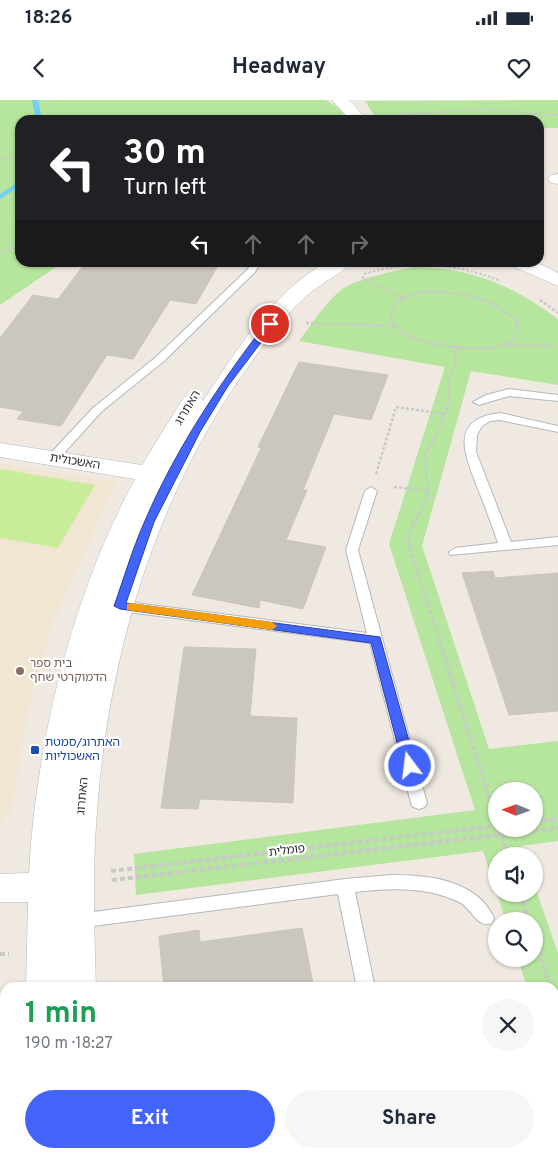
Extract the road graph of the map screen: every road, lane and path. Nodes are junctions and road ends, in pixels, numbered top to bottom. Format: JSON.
{"nodes":[{"id":1,"x":340,"y":100,"type":"edge"},
{"id":2,"x":355,"y":115,"type":"edge"},
{"id":3,"x":409,"y":115,"type":"edge"},
{"id":4,"x":558,"y":116,"type":"edge"},
{"id":5,"x":15,"y":158,"type":"edge"},
{"id":6,"x":0,"y":160,"type":"edge"},
{"id":7,"x":15,"y":248,"type":"edge"},
{"id":8,"x":0,"y":253,"type":"edge"},
{"id":9,"x":544,"y":261,"type":"edge"},
{"id":10,"x":254,"y":267,"type":"edge"},
{"id":11,"x":300,"y":267,"type":"edge"},
{"id":12,"x":368,"y":267,"type":"edge"},
{"id":13,"x":461,"y":267,"type":"edge"},
{"id":14,"x":531,"y":267,"type":"edge"},
{"id":15,"x":558,"y":268,"type":"edge"},
{"id":16,"x":351,"y":269,"type":"edge"},
{"id":17,"x":558,"y":280,"type":"edge"},
{"id":18,"x":503,"y":282,"type":"dead end"},
{"id":19,"x":532,"y":295,"type":"dead end"},
{"id":20,"x":404,"y":298,"type":"junction"},
{"id":21,"x":558,"y":313,"type":"edge"},
{"id":22,"x":270,"y":324,"type":"junction"},
{"id":23,"x":395,"y":326,"type":"junction"},
{"id":24,"x":500,"y":345,"type":"junction"},
{"id":25,"x":456,"y":346,"type":"junction"},
{"id":26,"x":558,"y":346,"type":"edge"},
{"id":27,"x":558,"y":398,"type":"edge"},
{"id":28,"x":479,"y":402,"type":"dead end"},
{"id":29,"x":445,"y":414,"type":"junction"},
{"id":30,"x":558,"y":429,"type":"edge"},
{"id":31,"x":0,"y":450,"type":"edge"},
{"id":32,"x":52,"y":459,"type":"junction"},
{"id":33,"x":150,"y":474,"type":"junction"},
{"id":34,"x":372,"y":488,"type":"junction"},
{"id":35,"x":428,"y":491,"type":"junction"},
{"id":36,"x":558,"y":540,"type":"edge"},
{"id":37,"x":506,"y":546,"type":"junction"},
{"id":38,"x":455,"y":552,"type":"dead end"},
{"id":39,"x":120,"y":606,"type":"junction"},
{"id":40,"x":376,"y":640,"type":"junction"},
{"id":41,"x":488,"y":794,"type":"edge"},
{"id":42,"x":419,"y":803,"type":"dead end"},
{"id":43,"x":558,"y":818,"type":"edge"},
{"id":44,"x":543,"y":820,"type":"edge"},
{"id":45,"x":488,"y":827,"type":"edge"},
{"id":46,"x":558,"y":828,"type":"edge"},
{"id":47,"x":543,"y":830,"type":"edge"},
{"id":48,"x":488,"y":836,"type":"edge"},
{"id":49,"x":78,"y":880,"type":"junction"},
{"id":50,"x":346,"y":886,"type":"junction"},
{"id":51,"x":46,"y":887,"type":"junction"},
{"id":52,"x":0,"y":888,"type":"edge"},
{"id":53,"x":486,"y":918,"type":"dead end"},
{"id":54,"x":78,"y":921,"type":"junction"},
{"id":55,"x":543,"y":965,"type":"edge"},
{"id":56,"x":44,"y":982,"type":"edge"},
{"id":57,"x":78,"y":982,"type":"edge"},
{"id":58,"x":365,"y":982,"type":"edge"},
{"id":59,"x":548,"y":982,"type":"edge"}],
"edges":[{"from":1,"to":2,"type":"street"},
{"from":3,"to":4,"type":"path"},
{"from":5,"to":6,"type":"path"},
{"from":7,"to":8,"type":"path"},
{"from":9,"to":15,"type":"street"},
{"from":10,"to":32,"type":"lane"},
{"from":11,"to":33,"type":"street","name":"האתרוג"},
{"from":12,"to":16,"type":"path"},
{"from":13,"to":18,"type":"path"},
{"from":14,"to":17,"type":"street"},
{"from":16,"to":20,"type":"path"},
{"from":16,"to":22,"type":"street","name":"האתרוג"},
{"from":19,"to":21,"type":"path"},
{"from":20,"to":23,"type":"path"},
{"from":20,"to":24,"type":"path"},
{"from":22,"to":23,"type":"path"},
{"from":22,"to":39,"type":"street","name":"האתרוג"},
{"from":23,"to":25,"type":"path"},
{"from":24,"to":25,"type":"path"},
{"from":24,"to":26,"type":"path"},
{"from":25,"to":29,"type":"path"},
{"from":27,"to":28,"type":"lane"},
{"from":29,"to":34,"type":"path"},
{"from":29,"to":35,"type":"path"},
{"from":30,"to":37,"type":"lane"},
{"from":31,"to":32,"type":"street","name":"האשכולית"},
{"from":32,"to":33,"type":"street","name":"האשכולית"},
{"from":33,"to":51,"type":"street","name":"האתרוג"},
{"from":34,"to":35,"type":"path"},
{"from":34,"to":40,"type":"lane"},
{"from":35,"to":41,"type":"path"},
{"from":36,"to":37,"type":"lane"},
{"from":37,"to":38,"type":"lane"},
{"from":39,"to":40,"type":"lane"},
{"from":39,"to":49,"type":"street","name":"האתרוג"},
{"from":40,"to":42,"type":"lane"},
{"from":43,"to":44,"type":"path"},
{"from":45,"to":49,"type":"path","name":"פומלית"},
{"from":46,"to":47,"type":"path"},
{"from":48,"to":49,"type":"path"},
{"from":49,"to":54,"type":"street","name":"האתרוג"},
{"from":50,"to":53,"type":"lane"},
{"from":50,"to":54,"type":"lane"},
{"from":50,"to":58,"type":"lane"},
{"from":51,"to":52,"type":"street"},
{"from":51,"to":56,"type":"street","name":"האתרוג"},
{"from":54,"to":57,"type":"street","name":"האתרוג"},
{"from":55,"to":59,"type":"path"}]}
